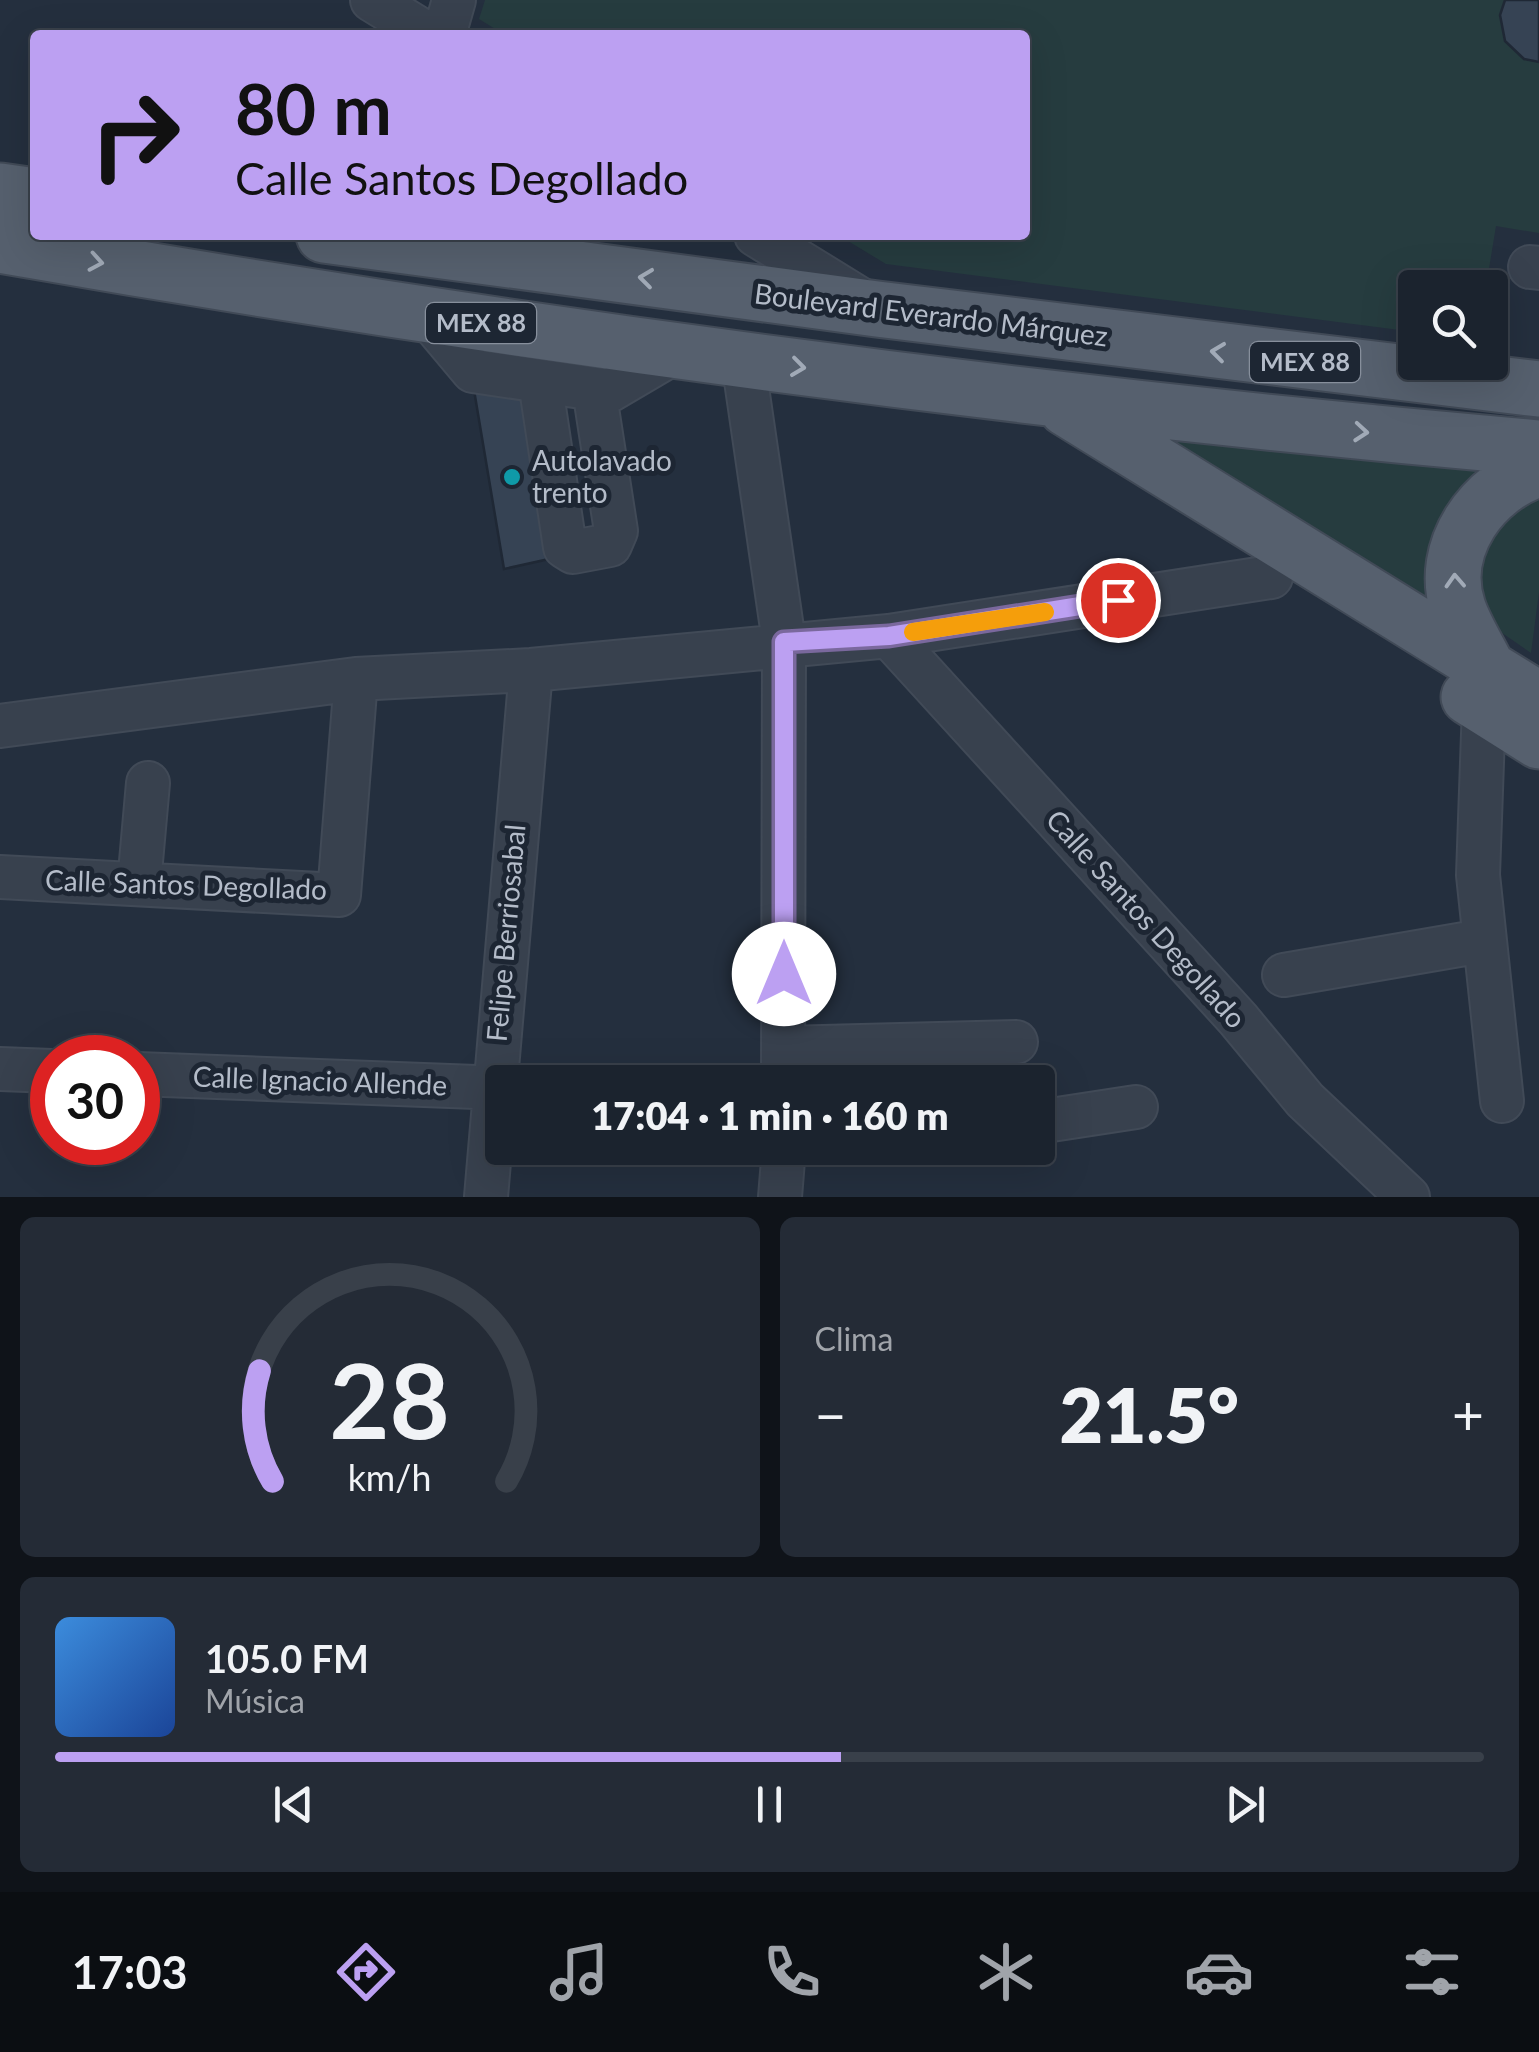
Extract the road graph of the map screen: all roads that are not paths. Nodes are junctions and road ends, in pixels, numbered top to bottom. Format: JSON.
{"nodes":[{"id":1,"x":372,"y":0,"type":"edge"},
{"id":2,"x":454,"y":0,"type":"edge"},
{"id":3,"x":421,"y":30,"type":"edge"},
{"id":4,"x":445,"y":30,"type":"edge"},
{"id":5,"x":0,"y":191,"type":"edge"},
{"id":6,"x":30,"y":195,"type":"edge"},
{"id":7,"x":361,"y":240,"type":"edge"},
{"id":8,"x":764,"y":240,"type":"edge"},
{"id":9,"x":0,"y":246,"type":"edge"},
{"id":10,"x":877,"y":309,"type":"junction"},
{"id":11,"x":446,"y":318,"type":"junction"},
{"id":12,"x":1156,"y":344,"type":"junction"},
{"id":13,"x":652,"y":347,"type":"junction"},
{"id":14,"x":743,"y":360,"type":"junction"},
{"id":15,"x":540,"y":381,"type":"junction"},
{"id":16,"x":594,"y":389,"type":"junction"},
{"id":17,"x":963,"y":389,"type":"junction"},
{"id":18,"x":1539,"y":389,"type":"edge"},
{"id":19,"x":1055,"y":402,"type":"junction"},
{"id":20,"x":1539,"y":448,"type":"edge"},
{"id":21,"x":1089,"y":460,"type":"junction"},
{"id":22,"x":1539,"y":469,"type":"edge"},
{"id":23,"x":1271,"y":577,"type":"junction"},
{"id":24,"x":889,"y":636,"type":"junction"},
{"id":25,"x":784,"y":642,"type":"junction"},
{"id":26,"x":530,"y":670,"type":"junction"},
{"id":27,"x":356,"y":679,"type":"junction"},
{"id":28,"x":1486,"y":688,"type":"junction"},
{"id":29,"x":1539,"y":700,"type":"edge"},
{"id":30,"x":0,"y":726,"type":"edge"},
{"id":31,"x":1539,"y":741,"type":"edge"},
{"id":32,"x":148,"y":784,"type":"dead end"},
{"id":33,"x":0,"y":877,"type":"edge"},
{"id":34,"x":140,"y":884,"type":"junction"},
{"id":35,"x":1482,"y":941,"type":"junction"},
{"id":36,"x":1284,"y":974,"type":"dead end"},
{"id":37,"x":1016,"y":1042,"type":"dead end"},
{"id":38,"x":499,"y":1065,"type":"edge"},
{"id":39,"x":784,"y":1065,"type":"edge"},
{"id":40,"x":0,"y":1068,"type":"edge"},
{"id":41,"x":30,"y":1070,"type":"edge"},
{"id":42,"x":160,"y":1075,"type":"edge"},
{"id":43,"x":485,"y":1088,"type":"edge"},
{"id":44,"x":1502,"y":1102,"type":"dead end"},
{"id":45,"x":1136,"y":1107,"type":"dead end"},
{"id":46,"x":1055,"y":1119,"type":"edge"},
{"id":47,"x":489,"y":1165,"type":"edge"},
{"id":48,"x":783,"y":1165,"type":"edge"},
{"id":49,"x":486,"y":1197,"type":"edge"},
{"id":50,"x":780,"y":1197,"type":"edge"},
{"id":51,"x":1408,"y":1197,"type":"edge"}],
"edges":[{"from":1,"to":3,"type":"street"},
{"from":2,"to":4,"type":"street"},
{"from":5,"to":6,"type":"main road"},
{"from":10,"to":7,"type":"main road","name":"Boulevard Everardo Márquez","number":"MEX 88","one_way":true},
{"from":8,"to":10,"type":"street"},
{"from":9,"to":11,"type":"main road","number":"MEX 88","one_way":true},
{"from":10,"to":12,"type":"main road","name":"Boulevard Everardo Márquez","number":"MEX 88"},
{"from":10,"to":19,"type":"main road"},
{"from":11,"to":13,"type":"main road","number":"MEX 88"},
{"from":11,"to":15,"type":"street"},
{"from":18,"to":12,"type":"main road","name":"Boulevard Everardo Márquez","number":"MEX 88","one_way":true},
{"from":12,"to":19,"type":"main road"},
{"from":13,"to":14,"type":"main road","number":"MEX 88"},
{"from":13,"to":16,"type":"street"},
{"from":14,"to":17,"type":"main road","number":"MEX 88","one_way":true},
{"from":14,"to":25,"type":"street"},
{"from":15,"to":16,"type":"street"},
{"from":15,"to":16,"type":"street"},
{"from":17,"to":19,"type":"main road","number":"MEX 88"},
{"from":17,"to":21,"type":"main road"},
{"from":19,"to":20,"type":"main road","number":"MEX 88","one_way":true},
{"from":19,"to":21,"type":"main road"},
{"from":19,"to":28,"type":"main road"},
{"from":21,"to":23,"type":"main road"},
{"from":28,"to":22,"type":"main road","one_way":true},
{"from":23,"to":24,"type":"street"},
{"from":23,"to":28,"type":"main road"},
{"from":24,"to":25,"type":"street"},
{"from":24,"to":51,"type":"street","name":"Calle Santos Degollado"},
{"from":25,"to":26,"type":"street"},
{"from":25,"to":39,"type":"street"},
{"from":26,"to":27,"type":"street"},
{"from":26,"to":38,"type":"street","name":"Felipe Berriosabal"},
{"from":27,"to":30,"type":"street"},
{"from":27,"to":34,"type":"street","name":"Calle Santos Degollado"},
{"from":28,"to":29,"type":"main road"},
{"from":28,"to":31,"type":"main road"},
{"from":28,"to":35,"type":"street"},
{"from":32,"to":34,"type":"street"},
{"from":33,"to":34,"type":"street","name":"Calle Santos Degollado"},
{"from":35,"to":36,"type":"street"},
{"from":35,"to":44,"type":"street"},
{"from":37,"to":39,"type":"street"},
{"from":40,"to":41,"type":"street"},
{"from":42,"to":43,"type":"street","name":"Calle Ignacio Allende"},
{"from":45,"to":46,"type":"street"},
{"from":47,"to":49,"type":"street","name":"Felipe Berriosabal"},
{"from":48,"to":50,"type":"street"}]}
